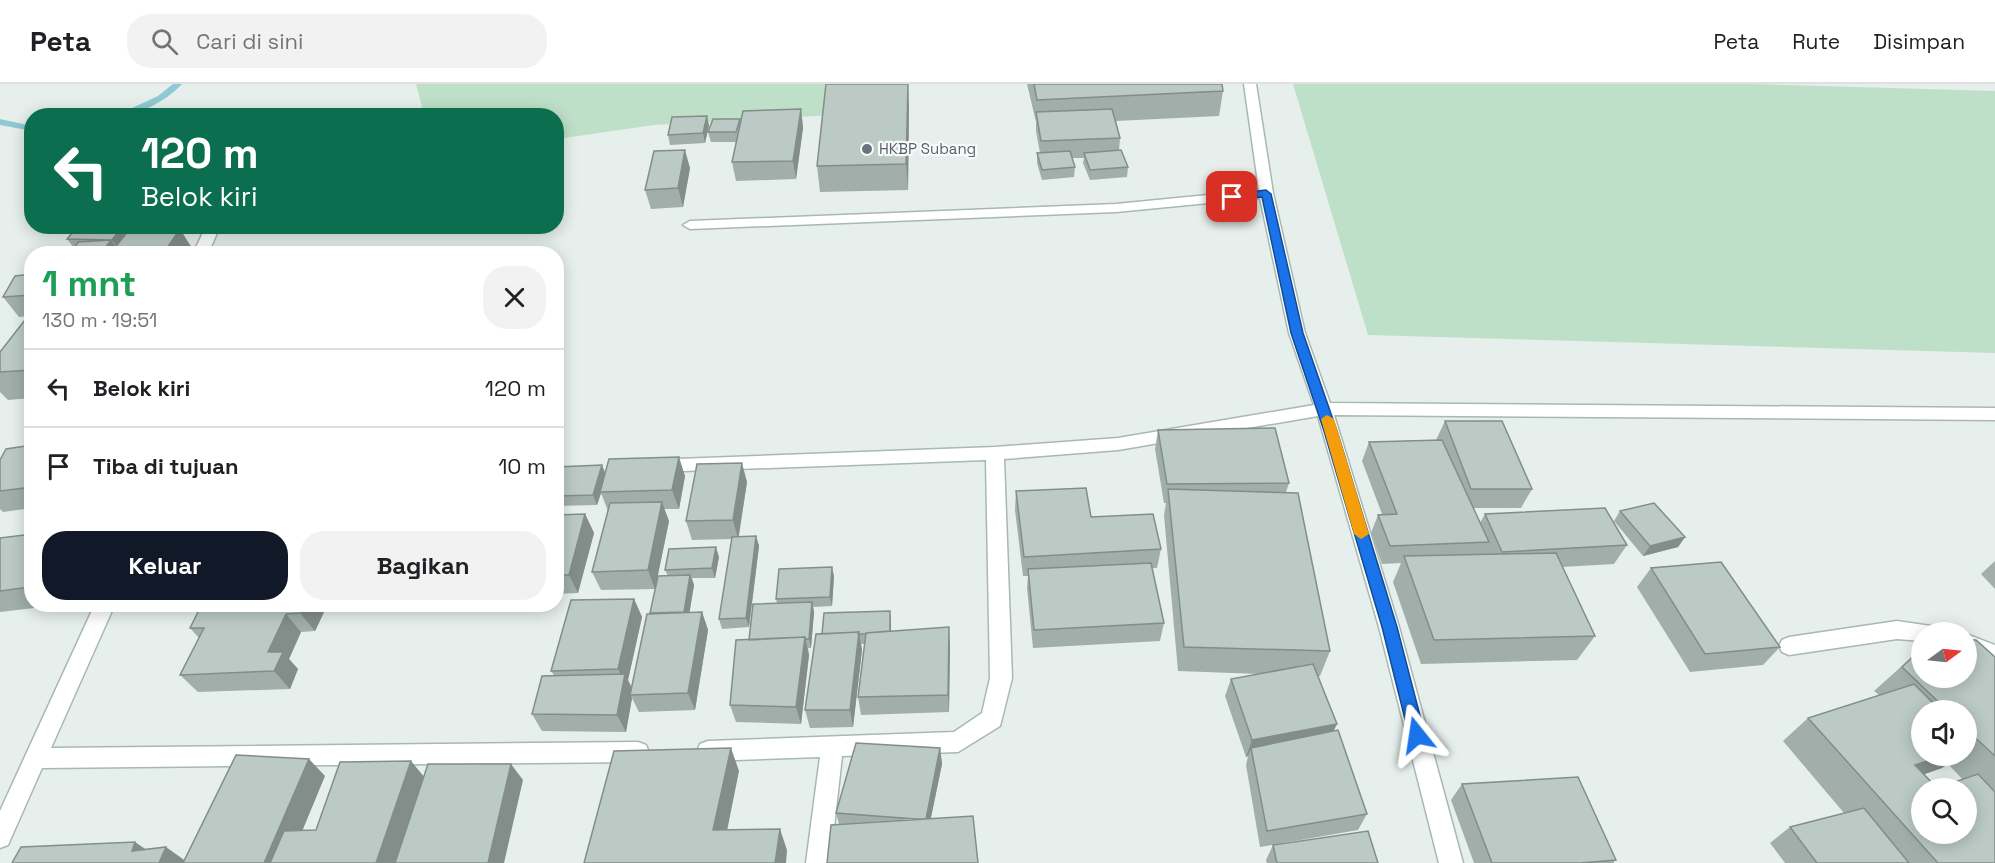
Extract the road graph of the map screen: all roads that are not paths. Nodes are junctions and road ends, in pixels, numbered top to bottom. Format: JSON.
{"nodes":[{"id":1,"x":1250,"y":84,"type":"edge"},
{"id":2,"x":1266,"y":194,"type":"junction"},
{"id":3,"x":690,"y":225,"type":"dead end"},
{"id":4,"x":1324,"y":409,"type":"junction"},
{"id":5,"x":1995,"y":414,"type":"edge"},
{"id":6,"x":995,"y":453,"type":"junction"},
{"id":7,"x":639,"y":465,"type":"edge"},
{"id":8,"x":101,"y":612,"type":"edge"},
{"id":9,"x":1911,"y":631,"type":"edge"},
{"id":10,"x":1789,"y":646,"type":"dead end"},
{"id":11,"x":1977,"y":647,"type":"edge"},
{"id":12,"x":1995,"y":654,"type":"edge"},
{"id":13,"x":832,"y":746,"type":"junction"},
{"id":14,"x":690,"y":751,"type":"edge"},
{"id":15,"x":654,"y":752,"type":"edge"},
{"id":16,"x":36,"y":758,"type":"junction"},
{"id":17,"x":0,"y":837,"type":"edge"},
{"id":18,"x":818,"y":863,"type":"edge"},
{"id":19,"x":1451,"y":863,"type":"edge"}],
"edges":[{"from":1,"to":2,"type":"street"},
{"from":2,"to":3,"type":"street"},
{"from":2,"to":4,"type":"street"},
{"from":4,"to":5,"type":"street"},
{"from":4,"to":6,"type":"street"},
{"from":4,"to":19,"type":"street"},
{"from":6,"to":7,"type":"street"},
{"from":6,"to":13,"type":"street"},
{"from":8,"to":16,"type":"street"},
{"from":9,"to":10,"type":"street"},
{"from":11,"to":12,"type":"street"},
{"from":13,"to":14,"type":"street"},
{"from":13,"to":18,"type":"street"},
{"from":15,"to":16,"type":"street"},
{"from":16,"to":17,"type":"street"}]}
